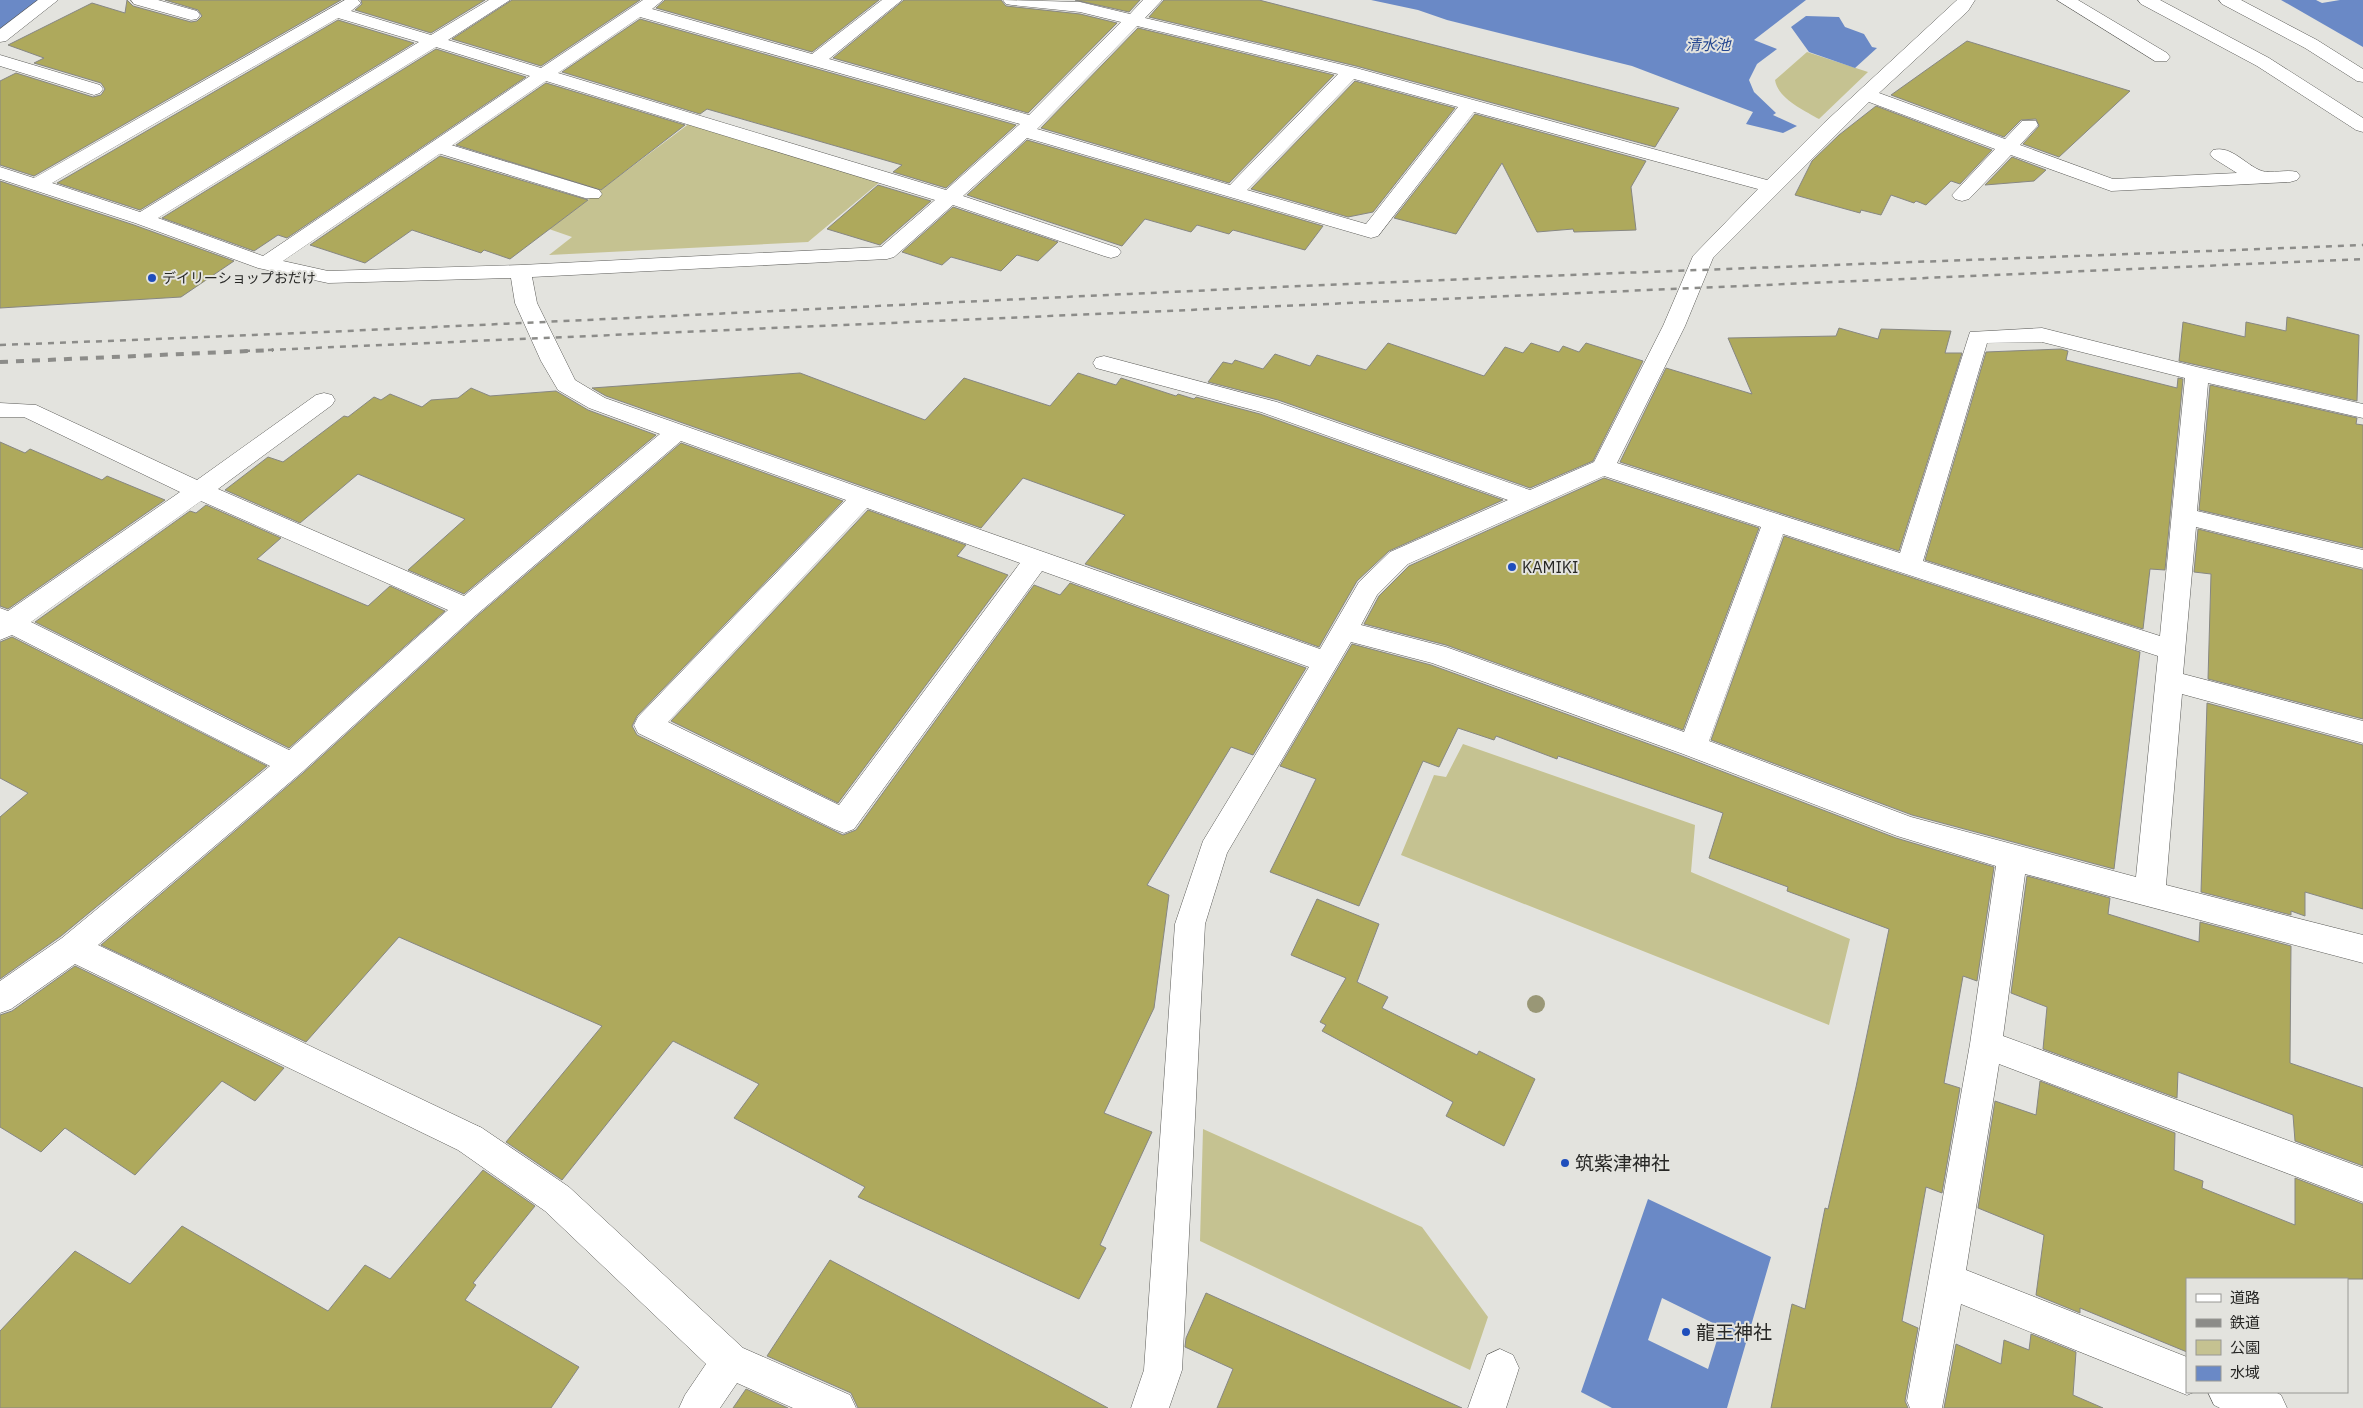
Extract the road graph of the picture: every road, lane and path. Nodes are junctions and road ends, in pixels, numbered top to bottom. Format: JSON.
{"nodes":[{"id":1,"x":50,"y":0,"type":"edge"},
{"id":2,"x":140,"y":0,"type":"edge"},
{"id":3,"x":357,"y":0,"type":"edge"},
{"id":4,"x":501,"y":0,"type":"edge"},
{"id":5,"x":654,"y":0,"type":"edge"},
{"id":6,"x":893,"y":0,"type":"edge"},
{"id":7,"x":1012,"y":0,"type":"edge"},
{"id":8,"x":1153,"y":0,"type":"edge"},
{"id":9,"x":2066,"y":0,"type":"edge"},
{"id":10,"x":2147,"y":0,"type":"edge"},
{"id":11,"x":2228,"y":0,"type":"edge"},
{"id":12,"x":1958,"y":3,"type":"edge"},
{"id":13,"x":638,"y":11,"type":"junction"},
{"id":14,"x":337,"y":12,"type":"junction"},
{"id":15,"x":191,"y":15,"type":"dead end"},
{"id":16,"x":1133,"y":19,"type":"junction"},
{"id":17,"x":0,"y":37,"type":"edge"},
{"id":18,"x":434,"y":41,"type":"junction"},
{"id":19,"x":2161,"y":57,"type":"dead end"},
{"id":20,"x":0,"y":60,"type":"edge"},
{"id":21,"x":815,"y":61,"type":"junction"},
{"id":22,"x":1350,"y":72,"type":"junction"},
{"id":23,"x":544,"y":75,"type":"junction"},
{"id":24,"x":2363,"y":77,"type":"edge"},
{"id":25,"x":94,"y":89,"type":"dead end"},
{"id":26,"x":1867,"y":95,"type":"junction"},
{"id":27,"x":1470,"y":104,"type":"junction"},
{"id":28,"x":2029,"y":125,"type":"dead end"},
{"id":29,"x":2363,"y":126,"type":"edge"},
{"id":30,"x":1029,"y":127,"type":"junction"},
{"id":31,"x":438,"y":147,"type":"junction"},
{"id":32,"x":2008,"y":148,"type":"junction"},
{"id":33,"x":2220,"y":154,"type":"dead end"},
{"id":34,"x":0,"y":174,"type":"edge"},
{"id":35,"x":2290,"y":176,"type":"dead end"},
{"id":36,"x":2260,"y":178,"type":"junction"},
{"id":37,"x":35,"y":185,"type":"junction"},
{"id":38,"x":1771,"y":186,"type":"junction"},
{"id":39,"x":1234,"y":192,"type":"junction"},
{"id":40,"x":592,"y":194,"type":"dead end"},
{"id":41,"x":1962,"y":195,"type":"dead end"},
{"id":42,"x":951,"y":198,"type":"junction"},
{"id":43,"x":142,"y":219,"type":"junction"},
{"id":44,"x":1111,"y":252,"type":"dead end"},
{"id":45,"x":266,"y":264,"type":"junction"},
{"id":46,"x":521,"y":271,"type":"junction"},
{"id":47,"x":1104,"y":363,"type":"dead end"},
{"id":48,"x":2197,"y":374,"type":"junction"},
{"id":49,"x":324,"y":400,"type":"dead end"},
{"id":50,"x":2,"y":411,"type":"edge"},
{"id":51,"x":2363,"y":411,"type":"edge"},
{"id":52,"x":678,"y":431,"type":"junction"},
{"id":53,"x":1602,"y":467,"type":"junction"},
{"id":54,"x":199,"y":491,"type":"junction"},
{"id":55,"x":863,"y":497,"type":"junction"},
{"id":56,"x":1531,"y":499,"type":"junction"},
{"id":57,"x":2184,"y":516,"type":"junction"},
{"id":58,"x":1775,"y":522,"type":"junction"},
{"id":59,"x":1037,"y":559,"type":"junction"},
{"id":60,"x":2363,"y":560,"type":"edge"},
{"id":61,"x":1909,"y":566,"type":"junction"},
{"id":62,"x":467,"y":608,"type":"junction"},
{"id":63,"x":3,"y":623,"type":"edge"},
{"id":64,"x":1346,"y":631,"type":"junction"},
{"id":65,"x":2172,"y":650,"type":"junction"},
{"id":66,"x":1326,"y":662,"type":"junction"},
{"id":67,"x":2169,"y":680,"type":"junction"},
{"id":68,"x":2363,"y":732,"type":"edge"},
{"id":69,"x":1692,"y":746,"type":"junction"},
{"id":70,"x":292,"y":764,"type":"junction"},
{"id":71,"x":2012,"y":858,"type":"junction"},
{"id":72,"x":2150,"y":894,"type":"junction"},
{"id":73,"x":73,"y":948,"type":"junction"},
{"id":74,"x":2363,"y":949,"type":"edge"},
{"id":75,"x":0,"y":999,"type":"edge"},
{"id":76,"x":1986,"y":1044,"type":"junction"},
{"id":77,"x":2363,"y":1185,"type":"edge"},
{"id":78,"x":1947,"y":1280,"type":"junction"},
{"id":79,"x":730,"y":1361,"type":"junction"},
{"id":80,"x":1500,"y":1368,"type":"dead end"},
{"id":81,"x":2186,"y":1376,"type":"edge"},
{"id":82,"x":2230,"y":1393,"type":"edge"},
{"id":83,"x":1926,"y":1401,"type":"dead end"},
{"id":84,"x":698,"y":1408,"type":"edge"},
{"id":85,"x":837,"y":1408,"type":"edge"},
{"id":86,"x":1150,"y":1408,"type":"edge"},
{"id":87,"x":1487,"y":1408,"type":"edge"},
{"id":88,"x":2268,"y":1408,"type":"edge"}],
"edges":[{"from":1,"to":17,"type":"street"},
{"from":2,"to":15,"type":"street"},
{"from":3,"to":14,"type":"street"},
{"from":4,"to":18,"type":"street"},
{"from":5,"to":13,"type":"street"},
{"from":6,"to":21,"type":"street"},
{"from":7,"to":16,"type":"street"},
{"from":8,"to":16,"type":"street"},
{"from":9,"to":19,"type":"street"},
{"from":10,"to":29,"type":"street"},
{"from":11,"to":24,"type":"street"},
{"from":12,"to":26,"type":"street"},
{"from":13,"to":21,"type":"street"},
{"from":13,"to":23,"type":"street"},
{"from":14,"to":18,"type":"street"},
{"from":14,"to":37,"type":"street"},
{"from":16,"to":22,"type":"street"},
{"from":16,"to":30,"type":"street"},
{"from":18,"to":23,"type":"street"},
{"from":18,"to":43,"type":"street"},
{"from":20,"to":25,"type":"street"},
{"from":21,"to":30,"type":"street"},
{"from":22,"to":27,"type":"street"},
{"from":22,"to":39,"type":"street"},
{"from":23,"to":31,"type":"street"},
{"from":23,"to":42,"type":"street"},
{"from":26,"to":32,"type":"street"},
{"from":26,"to":38,"type":"street"},
{"from":27,"to":38,"type":"street"},
{"from":27,"to":39,"type":"street"},
{"from":28,"to":32,"type":"street"},
{"from":30,"to":39,"type":"street"},
{"from":30,"to":42,"type":"street"},
{"from":31,"to":40,"type":"street"},
{"from":31,"to":45,"type":"street"},
{"from":32,"to":36,"type":"street"},
{"from":32,"to":41,"type":"street"},
{"from":33,"to":36,"type":"street"},
{"from":34,"to":37,"type":"street"},
{"from":35,"to":36,"type":"street"},
{"from":37,"to":43,"type":"street"},
{"from":38,"to":53,"type":"street"},
{"from":42,"to":44,"type":"street"},
{"from":42,"to":46,"type":"street"},
{"from":43,"to":45,"type":"street"},
{"from":45,"to":46,"type":"street"},
{"from":46,"to":52,"type":"street"},
{"from":47,"to":56,"type":"street"},
{"from":48,"to":51,"type":"street"},
{"from":48,"to":57,"type":"street"},
{"from":48,"to":61,"type":"street"},
{"from":49,"to":54,"type":"street"},
{"from":50,"to":54,"type":"street"},
{"from":52,"to":55,"type":"street"},
{"from":52,"to":62,"type":"street"},
{"from":53,"to":56,"type":"street"},
{"from":53,"to":58,"type":"street"},
{"from":54,"to":62,"type":"street"},
{"from":54,"to":63,"type":"street"},
{"from":55,"to":59,"type":"street"},
{"from":55,"to":59,"type":"street"},
{"from":56,"to":64,"type":"street"},
{"from":57,"to":60,"type":"street"},
{"from":57,"to":65,"type":"street"},
{"from":58,"to":61,"type":"street"},
{"from":58,"to":69,"type":"street"},
{"from":59,"to":66,"type":"street"},
{"from":61,"to":65,"type":"street"},
{"from":62,"to":70,"type":"street"},
{"from":63,"to":70,"type":"street"},
{"from":64,"to":66,"type":"street"},
{"from":64,"to":69,"type":"street"},
{"from":65,"to":67,"type":"street"},
{"from":66,"to":86,"type":"street"},
{"from":67,"to":68,"type":"street"},
{"from":67,"to":72,"type":"street"},
{"from":69,"to":71,"type":"street"},
{"from":70,"to":73,"type":"street"},
{"from":71,"to":72,"type":"street"},
{"from":71,"to":76,"type":"street"},
{"from":72,"to":74,"type":"street"},
{"from":73,"to":75,"type":"street"},
{"from":73,"to":79,"type":"street"},
{"from":76,"to":77,"type":"street"},
{"from":76,"to":78,"type":"street"},
{"from":78,"to":81,"type":"street"},
{"from":78,"to":83,"type":"street"},
{"from":79,"to":84,"type":"street"},
{"from":79,"to":85,"type":"street"},
{"from":80,"to":87,"type":"street"},
{"from":82,"to":88,"type":"street"}]}
